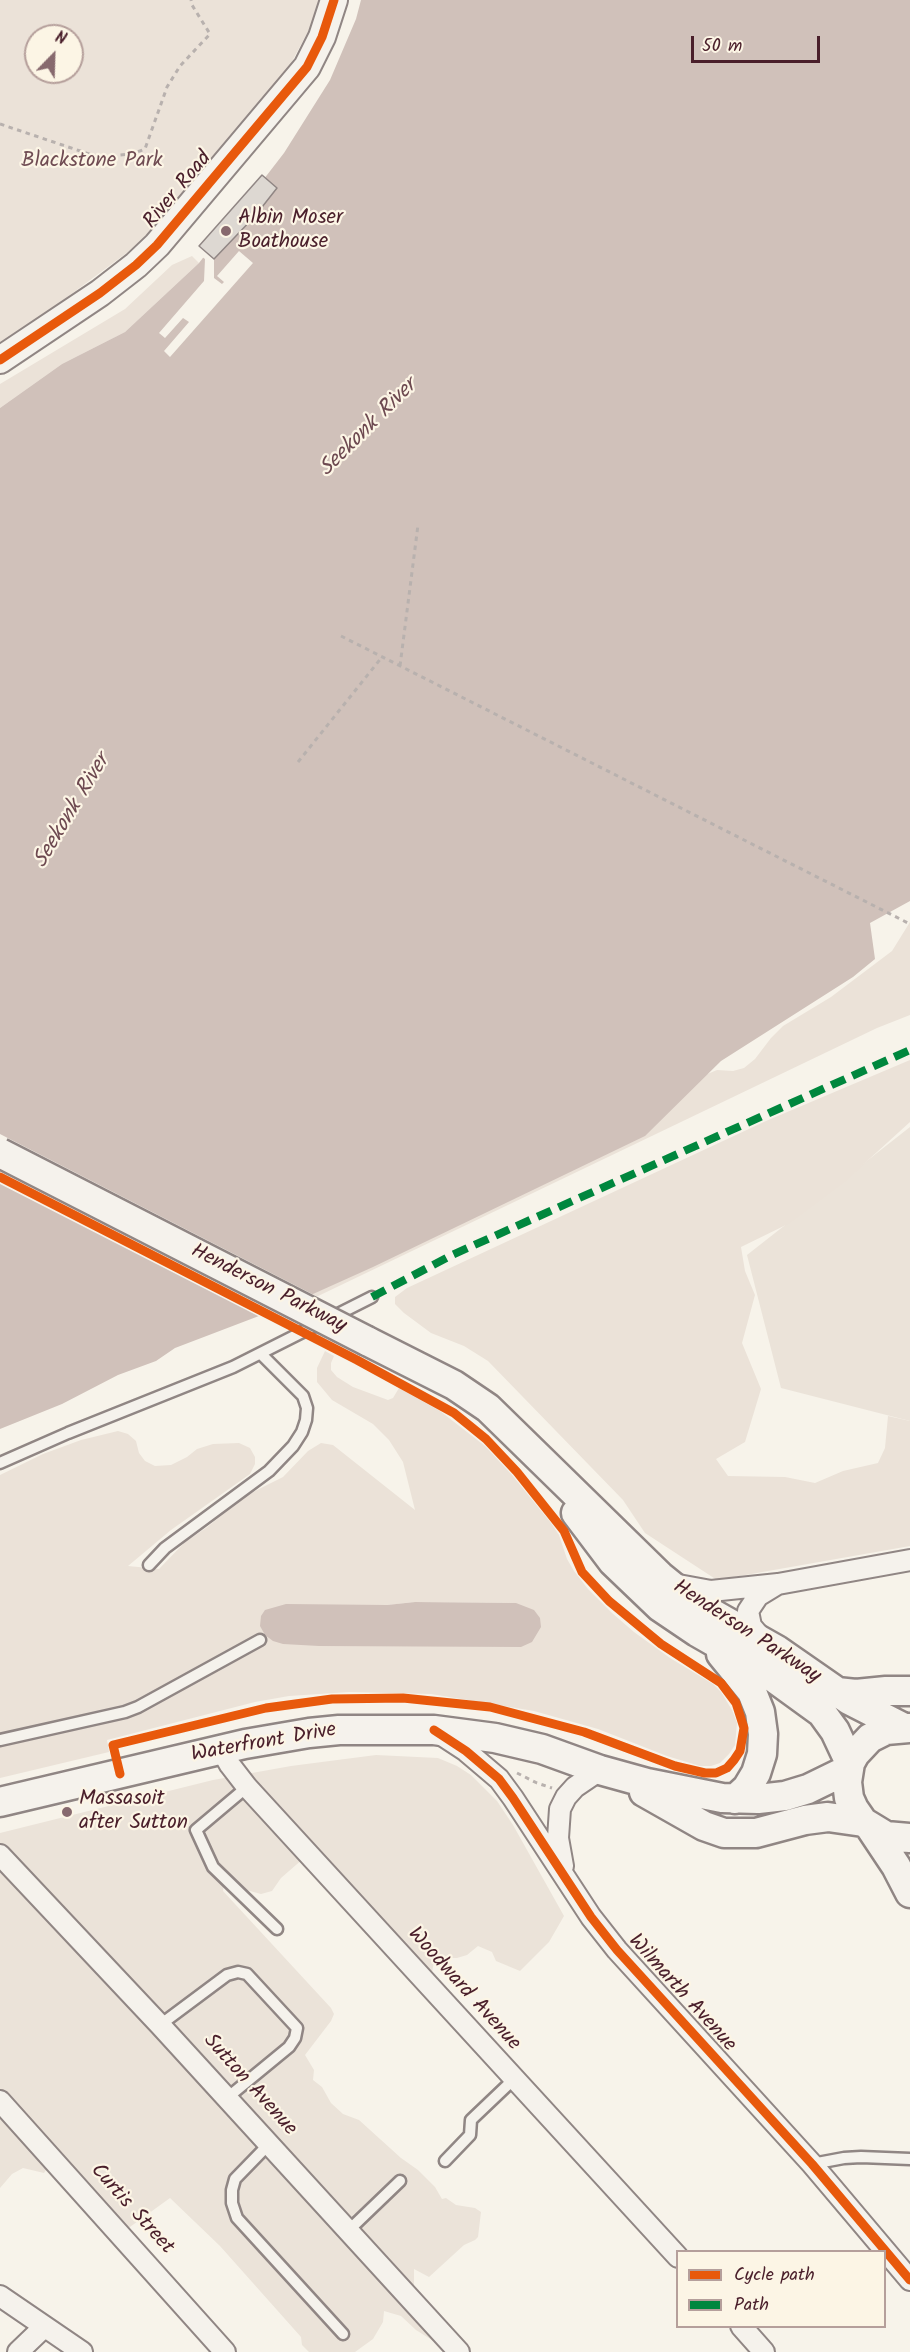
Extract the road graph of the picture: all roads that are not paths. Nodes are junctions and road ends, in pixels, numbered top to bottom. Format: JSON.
{"nodes":[{"id":1,"x":334,"y":0,"type":"edge"},
{"id":2,"x":0,"y":360,"type":"edge"},
{"id":3,"x":0,"y":1153,"type":"edge"},
{"id":4,"x":372,"y":1297,"type":"dead end"},
{"id":5,"x":261,"y":1354,"type":"junction"},
{"id":6,"x":525,"y":1444,"type":"junction"},
{"id":7,"x":0,"y":1463,"type":"edge"},
{"id":8,"x":910,"y":1560,"type":"edge"},
{"id":9,"x":149,"y":1565,"type":"dead end"},
{"id":10,"x":668,"y":1583,"type":"junction"},
{"id":11,"x":778,"y":1584,"type":"junction"},
{"id":12,"x":697,"y":1632,"type":"junction"},
{"id":13,"x":260,"y":1640,"type":"dead end"},
{"id":14,"x":766,"y":1643,"type":"junction"},
{"id":15,"x":910,"y":1691,"type":"edge"},
{"id":16,"x":836,"y":1692,"type":"junction"},
{"id":17,"x":907,"y":1728,"type":"edge"},
{"id":18,"x":434,"y":1730,"type":"junction"},
{"id":19,"x":0,"y":1740,"type":"edge"},
{"id":20,"x":221,"y":1749,"type":"junction"},
{"id":21,"x":849,"y":1766,"type":"junction"},
{"id":22,"x":600,"y":1770,"type":"junction"},
{"id":23,"x":247,"y":1787,"type":"junction"},
{"id":24,"x":735,"y":1799,"type":"junction"},
{"id":25,"x":0,"y":1802,"type":"edge"},
{"id":26,"x":867,"y":1825,"type":"junction"},
{"id":27,"x":910,"y":1838,"type":"edge"},
{"id":28,"x":0,"y":1855,"type":"edge"},
{"id":29,"x":567,"y":1880,"type":"junction"},
{"id":30,"x":910,"y":1893,"type":"edge"},
{"id":31,"x":277,"y":1929,"type":"dead end"},
{"id":32,"x":160,"y":2025,"type":"junction"},
{"id":33,"x":513,"y":2080,"type":"junction"},
{"id":34,"x":227,"y":2098,"type":"junction"},
{"id":35,"x":0,"y":2101,"type":"edge"},
{"id":36,"x":269,"y":2144,"type":"junction"},
{"id":37,"x":910,"y":2159,"type":"edge"},
{"id":38,"x":445,"y":2161,"type":"dead end"},
{"id":39,"x":812,"y":2164,"type":"junction"},
{"id":40,"x":400,"y":2181,"type":"dead end"},
{"id":41,"x":348,"y":2231,"type":"junction"},
{"id":42,"x":885,"y":2250,"type":"edge"},
{"id":43,"x":886,"y":2252,"type":"edge"},
{"id":44,"x":676,"y":2256,"type":"edge"},
{"id":45,"x":910,"y":2280,"type":"edge"},
{"id":46,"x":0,"y":2296,"type":"edge"},
{"id":47,"x":45,"y":2327,"type":"junction"},
{"id":48,"x":742,"y":2328,"type":"edge"},
{"id":49,"x":343,"y":2334,"type":"dead end"},
{"id":50,"x":755,"y":2349,"type":"edge"},
{"id":51,"x":18,"y":2352,"type":"edge"},
{"id":52,"x":82,"y":2352,"type":"edge"},
{"id":53,"x":225,"y":2352,"type":"edge"},
{"id":54,"x":459,"y":2352,"type":"edge"}],
"edges":[{"from":1,"to":2,"type":"street","name":"River Road"},
{"from":3,"to":6,"type":"main road","name":"Henderson Parkway","bridge":true},
{"from":4,"to":5,"type":"lane"},
{"from":5,"to":7,"type":"lane"},
{"from":5,"to":9,"type":"lane"},
{"from":6,"to":10,"type":"main road","name":"Henderson Parkway"},
{"from":6,"to":12,"type":"main road","name":"Henderson Parkway"},
{"from":8,"to":11,"type":"street"},
{"from":10,"to":11,"type":"street"},
{"from":10,"to":14,"type":"main road","name":"Henderson Parkway"},
{"from":11,"to":14,"type":"street"},
{"from":12,"to":21,"type":"main road","name":"Henderson Parkway"},
{"from":12,"to":24,"type":"main road"},
{"from":13,"to":19,"type":"lane"},
{"from":14,"to":16,"type":"main road","name":"Henderson Parkway"},
{"from":15,"to":16,"type":"main road"},
{"from":16,"to":17,"type":"main road","name":"Henderson Parkway"},
{"from":17,"to":21,"type":"main road","name":"Henderson Parkway"},
{"from":18,"to":20,"type":"main road","name":"Waterfront Drive"},
{"from":18,"to":22,"type":"main road","name":"Waterfront Drive"},
{"from":18,"to":29,"type":"street","name":"Wilmarth Avenue"},
{"from":20,"to":23,"type":"street","name":"Woodward Avenue"},
{"from":20,"to":25,"type":"main road","name":"Waterfront Drive"},
{"from":21,"to":24,"type":"main road","name":"Waterfront Drive"},
{"from":21,"to":26,"type":"main road","name":"Henderson Parkway"},
{"from":22,"to":24,"type":"main road","name":"Waterfront Drive"},
{"from":22,"to":26,"type":"main road","name":"Waterfront Drive"},
{"from":22,"to":29,"type":"street","name":"Wilmarth Avenue"},
{"from":23,"to":31,"type":"lane"},
{"from":23,"to":33,"type":"street","name":"Woodward Avenue"},
{"from":26,"to":27,"type":"main road"},
{"from":26,"to":30,"type":"main road","name":"Henderson Parkway"},
{"from":28,"to":32,"type":"street","name":"Sutton Avenue"},
{"from":29,"to":39,"type":"street","name":"Wilmarth Avenue"},
{"from":32,"to":34,"type":"street","name":"Sutton Avenue"},
{"from":32,"to":34,"type":"lane"},
{"from":33,"to":38,"type":"lane"},
{"from":33,"to":44,"type":"street","name":"Woodward Avenue"},
{"from":34,"to":36,"type":"street","name":"Sutton Avenue"},
{"from":35,"to":53,"type":"street","name":"Curtis Street"},
{"from":36,"to":41,"type":"street","name":"Sutton Avenue"},
{"from":36,"to":49,"type":"lane"},
{"from":37,"to":39,"type":"lane"},
{"from":39,"to":42,"type":"street","name":"Wilmarth Avenue"},
{"from":40,"to":41,"type":"lane"},
{"from":41,"to":54,"type":"street","name":"Sutton Avenue"},
{"from":43,"to":45,"type":"street","name":"Wilmarth Avenue"},
{"from":46,"to":47,"type":"street"},
{"from":47,"to":51,"type":"street"},
{"from":47,"to":52,"type":"street"},
{"from":48,"to":50,"type":"street"}]}
